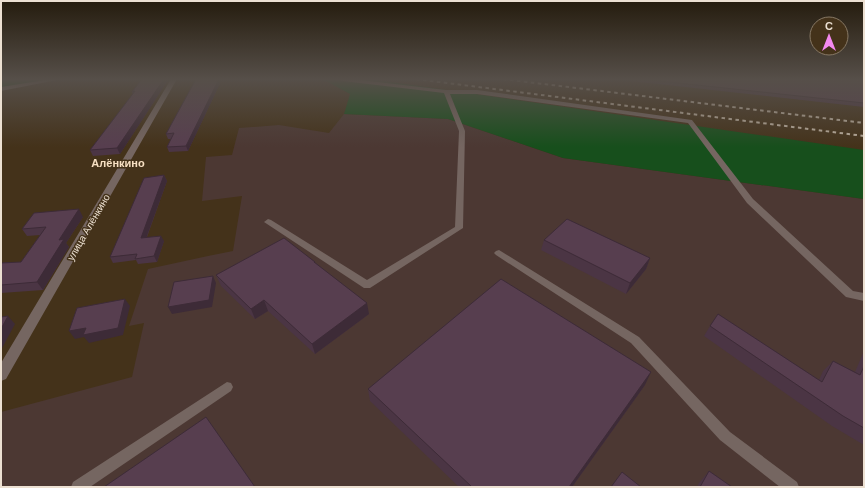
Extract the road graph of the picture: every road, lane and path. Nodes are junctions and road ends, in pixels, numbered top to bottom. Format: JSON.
{"nodes":[{"id":1,"x":161,"y":102,"type":"edge"},
{"id":2,"x":450,"y":102,"type":"edge"},
{"id":3,"x":549,"y":102,"type":"edge"},
{"id":4,"x":268,"y":222,"type":"dead end"},
{"id":5,"x":499,"y":253,"type":"dead end"},
{"id":6,"x":864,"y":297,"type":"edge"},
{"id":7,"x":1,"y":375,"type":"edge"},
{"id":8,"x":227,"y":387,"type":"dead end"},
{"id":9,"x":78,"y":487,"type":"edge"},
{"id":10,"x":792,"y":487,"type":"edge"}],
"edges":[{"from":1,"to":7,"type":"street","name":"улица Алёнкино"},
{"from":2,"to":4,"type":"lane"},
{"from":3,"to":6,"type":"lane"},
{"from":5,"to":10,"type":"lane"},
{"from":8,"to":9,"type":"lane"}]}
